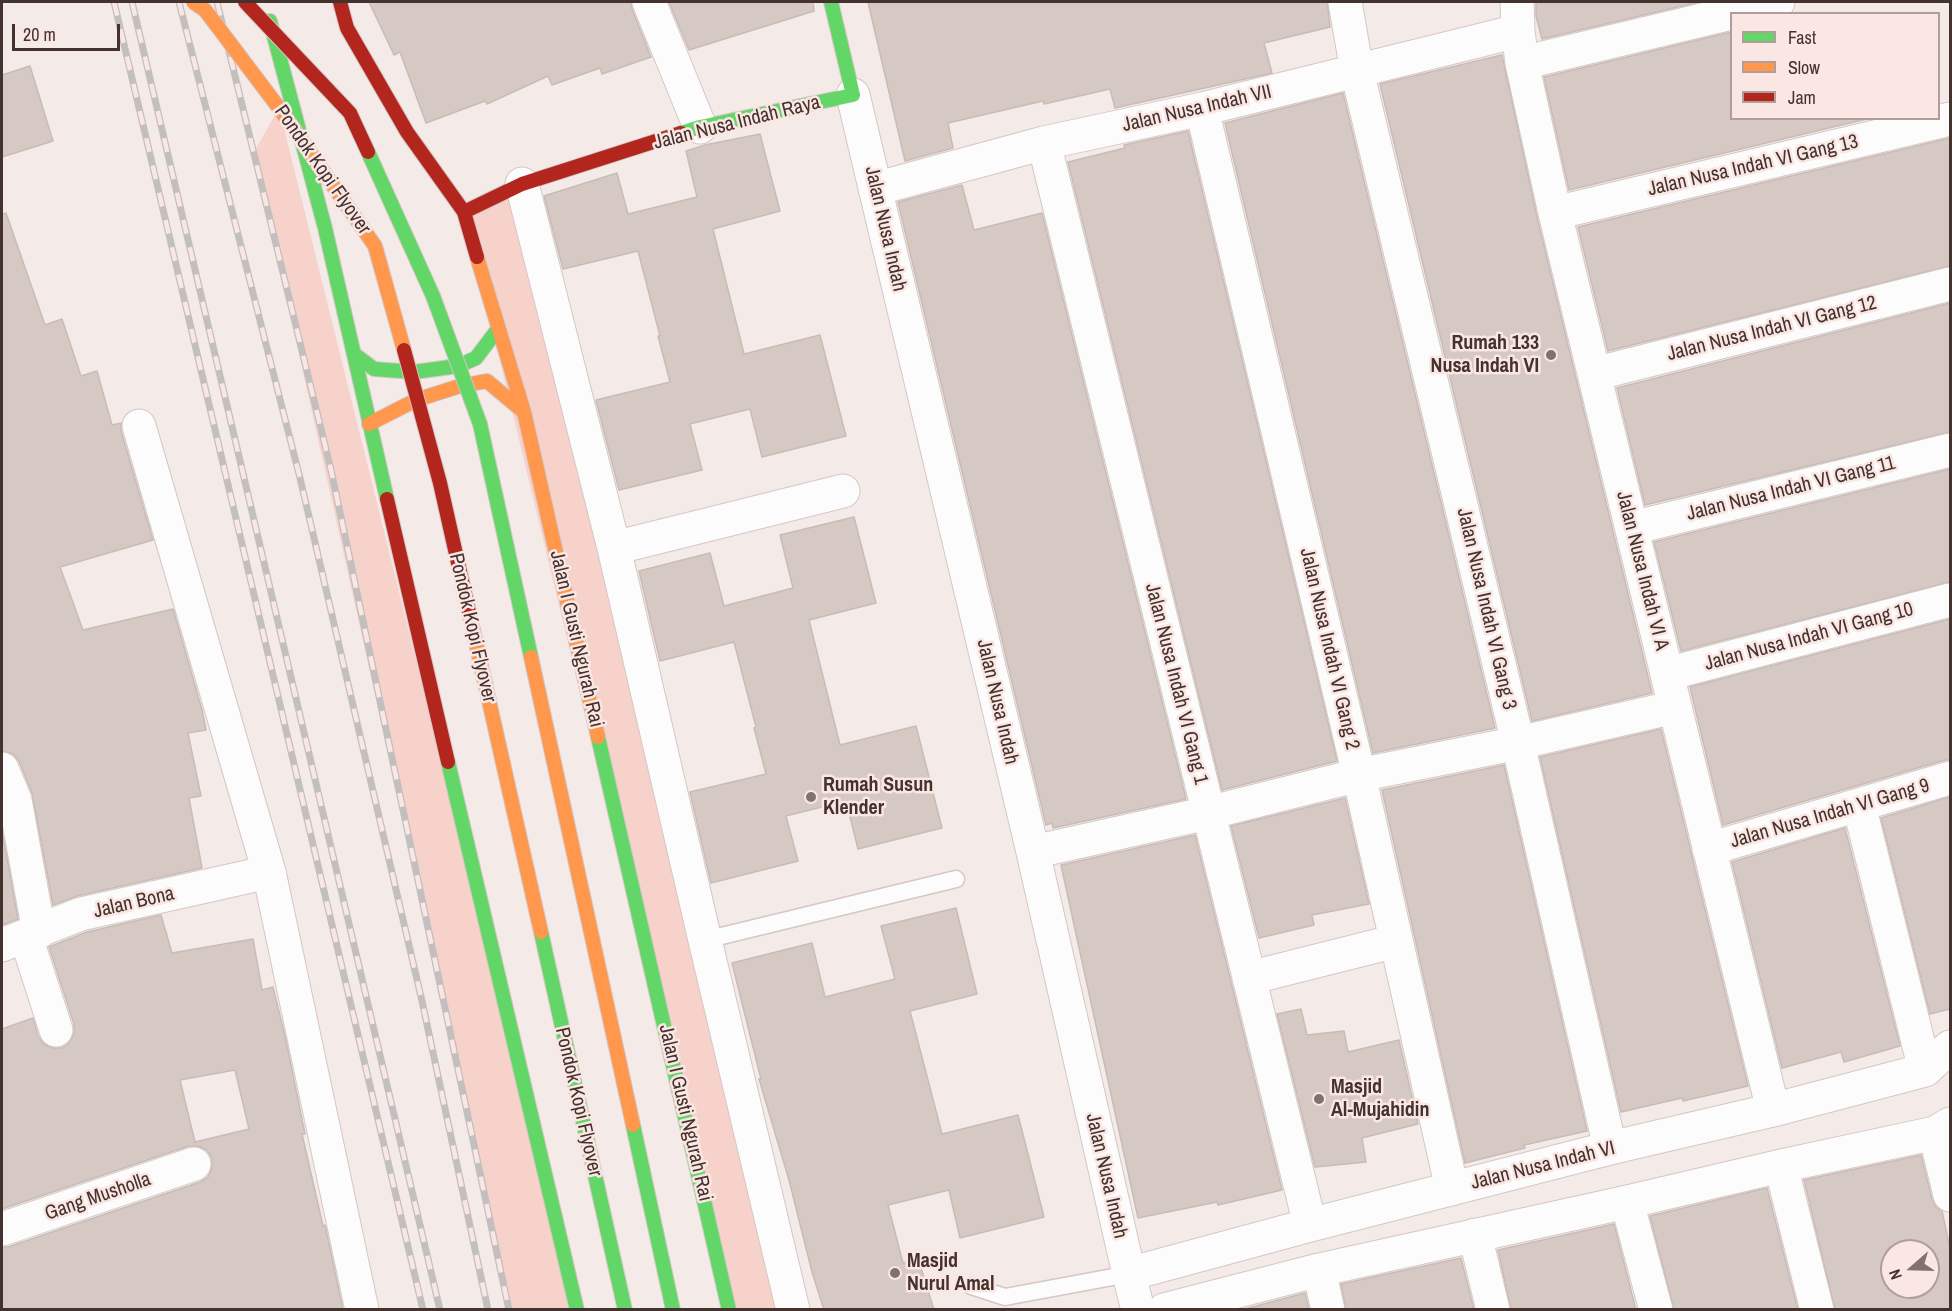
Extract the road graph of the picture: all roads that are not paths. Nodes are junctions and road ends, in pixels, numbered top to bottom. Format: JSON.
{"nodes":[{"id":1,"x":193,"y":2,"type":"edge"},
{"id":2,"x":245,"y":2,"type":"edge"},
{"id":3,"x":266,"y":2,"type":"edge"},
{"id":4,"x":340,"y":2,"type":"edge"},
{"id":5,"x":649,"y":2,"type":"edge"},
{"id":6,"x":831,"y":2,"type":"edge"},
{"id":7,"x":1345,"y":2,"type":"edge"},
{"id":8,"x":1778,"y":2,"type":"edge"},
{"id":9,"x":1736,"y":12,"type":"edge"},
{"id":10,"x":1730,"y":13,"type":"edge"},
{"id":11,"x":1518,"y":16,"type":"edge"},
{"id":12,"x":1522,"y":63,"type":"junction"},
{"id":13,"x":1357,"y":71,"type":"junction"},
{"id":14,"x":853,"y":95,"type":"junction"},
{"id":15,"x":1202,"y":109,"type":"junction"},
{"id":16,"x":1950,"y":118,"type":"edge"},
{"id":17,"x":700,"y":127,"type":"junction"},
{"id":18,"x":1044,"y":143,"type":"junction"},
{"id":19,"x":522,"y":184,"type":"junction"},
{"id":20,"x":875,"y":189,"type":"junction"},
{"id":21,"x":464,"y":212,"type":"junction"},
{"id":22,"x":1555,"y":213,"type":"junction"},
{"id":23,"x":1950,"y":284,"type":"edge"},
{"id":24,"x":498,"y":329,"type":"junction"},
{"id":25,"x":354,"y":354,"type":"junction"},
{"id":26,"x":1594,"y":374,"type":"junction"},
{"id":27,"x":524,"y":412,"type":"junction"},
{"id":28,"x":369,"y":424,"type":"junction"},
{"id":29,"x":139,"y":426,"type":"dead end"},
{"id":30,"x":1950,"y":450,"type":"edge"},
{"id":31,"x":843,"y":491,"type":"dead end"},
{"id":32,"x":1632,"y":528,"type":"junction"},
{"id":33,"x":614,"y":548,"type":"junction"},
{"id":34,"x":1950,"y":600,"type":"edge"},
{"id":35,"x":1667,"y":674,"type":"junction"},
{"id":36,"x":1675,"y":707,"type":"junction"},
{"id":37,"x":1518,"y":743,"type":"junction"},
{"id":38,"x":2,"y":769,"type":"edge"},
{"id":39,"x":1359,"y":775,"type":"junction"},
{"id":40,"x":1950,"y":778,"type":"edge"},
{"id":41,"x":1858,"y":805,"type":"junction"},
{"id":42,"x":1208,"y":813,"type":"junction"},
{"id":43,"x":1709,"y":849,"type":"junction"},
{"id":44,"x":1033,"y":852,"type":"junction"},
{"id":45,"x":269,"y":872,"type":"junction"},
{"id":46,"x":956,"y":879,"type":"dead end"},
{"id":47,"x":22,"y":938,"type":"edge"},
{"id":48,"x":705,"y":940,"type":"junction"},
{"id":49,"x":1396,"y":941,"type":"junction"},
{"id":50,"x":1249,"y":978,"type":"junction"},
{"id":51,"x":56,"y":1030,"type":"dead end"},
{"id":52,"x":1950,"y":1047,"type":"edge"},
{"id":53,"x":1924,"y":1070,"type":"junction"},
{"id":54,"x":1773,"y":1110,"type":"junction"},
{"id":55,"x":1943,"y":1129,"type":"edge"},
{"id":56,"x":1610,"y":1148,"type":"junction"},
{"id":57,"x":194,"y":1164,"type":"dead end"},
{"id":58,"x":1780,"y":1166,"type":"junction"},
{"id":59,"x":1452,"y":1189,"type":"junction"},
{"id":60,"x":1950,"y":1195,"type":"edge"},
{"id":61,"x":1627,"y":1202,"type":"junction"},
{"id":62,"x":1310,"y":1225,"type":"junction"},
{"id":63,"x":2,"y":1229,"type":"edge"},
{"id":64,"x":1475,"y":1235,"type":"junction"},
{"id":65,"x":1319,"y":1270,"type":"junction"},
{"id":66,"x":970,"y":1286,"type":"dead end"},
{"id":67,"x":1133,"y":1289,"type":"edge"},
{"id":68,"x":362,"y":1310,"type":"edge"},
{"id":69,"x":577,"y":1310,"type":"edge"},
{"id":70,"x":625,"y":1310,"type":"edge"},
{"id":71,"x":673,"y":1310,"type":"edge"},
{"id":72,"x":729,"y":1310,"type":"edge"},
{"id":73,"x":793,"y":1310,"type":"edge"},
{"id":74,"x":1164,"y":1310,"type":"edge"},
{"id":75,"x":1328,"y":1310,"type":"edge"},
{"id":76,"x":1493,"y":1310,"type":"edge"},
{"id":77,"x":1656,"y":1310,"type":"edge"},
{"id":78,"x":1817,"y":1310,"type":"edge"}],
"edges":[{"from":1,"to":70,"type":"main road","name":"Pondok Kopi Flyover","bridge":true},
{"from":2,"to":71,"type":"main road","name":"Pondok Kopi Flyover","bridge":true},
{"from":3,"to":25,"type":"main road"},
{"from":4,"to":21,"type":"main road","name":"Jalan I Gusti Ngurah Rai"},
{"from":5,"to":17,"type":"street"},
{"from":6,"to":14,"type":"main road"},
{"from":7,"to":13,"type":"street","name":"Jalan Nusa Indah VI Gang 3"},
{"from":8,"to":9,"type":"street"},
{"from":10,"to":12,"type":"street"},
{"from":11,"to":12,"type":"street","name":"Jalan Nusa Indah VI A"},
{"from":11,"to":13,"type":"street","name":"Jalan Nusa Indah VII"},
{"from":12,"to":22,"type":"street","name":"Jalan Nusa Indah VI A"},
{"from":13,"to":15,"type":"street","name":"Jalan Nusa Indah VII"},
{"from":13,"to":37,"type":"street","name":"Jalan Nusa Indah VI Gang 3"},
{"from":14,"to":17,"type":"main road","name":"Jalan Nusa Indah Raya"},
{"from":14,"to":20,"type":"street","name":"Jalan Nusa Indah"},
{"from":15,"to":18,"type":"street","name":"Jalan Nusa Indah VII"},
{"from":15,"to":39,"type":"street","name":"Jalan Nusa Indah VI Gang 2"},
{"from":16,"to":22,"type":"street","name":"Jalan Nusa Indah VI Gang 13"},
{"from":17,"to":19,"type":"main road","name":"Jalan Nusa Indah Raya"},
{"from":18,"to":20,"type":"street","name":"Jalan Nusa Indah VII"},
{"from":18,"to":42,"type":"street","name":"Jalan Nusa Indah VI Gang 1"},
{"from":19,"to":21,"type":"main road","name":"Jalan Nusa Indah Raya"},
{"from":19,"to":33,"type":"street"},
{"from":20,"to":44,"type":"street","name":"Jalan Nusa Indah"},
{"from":21,"to":24,"type":"main road","name":"Jalan I Gusti Ngurah Rai"},
{"from":22,"to":26,"type":"street","name":"Jalan Nusa Indah VI A"},
{"from":23,"to":26,"type":"street","name":"Jalan Nusa Indah VI Gang 12"},
{"from":24,"to":25,"type":"main road"},
{"from":24,"to":27,"type":"main road","name":"Jalan I Gusti Ngurah Rai"},
{"from":25,"to":28,"type":"main road"},
{"from":26,"to":32,"type":"street","name":"Jalan Nusa Indah VI A"},
{"from":27,"to":28,"type":"main road"},
{"from":27,"to":72,"type":"main road","name":"Jalan I Gusti Ngurah Rai"},
{"from":28,"to":69,"type":"main road"},
{"from":29,"to":45,"type":"street"},
{"from":30,"to":32,"type":"street","name":"Jalan Nusa Indah VI Gang 11"},
{"from":31,"to":33,"type":"street"},
{"from":32,"to":35,"type":"street","name":"Jalan Nusa Indah VI A"},
{"from":33,"to":48,"type":"street"},
{"from":34,"to":35,"type":"street","name":"Jalan Nusa Indah VI Gang 10"},
{"from":35,"to":36,"type":"street","name":"Jalan Nusa Indah VI A"},
{"from":36,"to":37,"type":"street"},
{"from":36,"to":43,"type":"street","name":"Jalan Nusa Indah VI A"},
{"from":37,"to":39,"type":"street"},
{"from":37,"to":56,"type":"street","name":"Jalan Nusa Indah VI Gang 3"},
{"from":38,"to":47,"type":"street"},
{"from":39,"to":42,"type":"street"},
{"from":39,"to":49,"type":"street","name":"Jalan Nusa Indah VI Gang 2"},
{"from":40,"to":41,"type":"street","name":"Jalan Nusa Indah VI Gang 9"},
{"from":41,"to":43,"type":"street","name":"Jalan Nusa Indah VI Gang 9"},
{"from":41,"to":53,"type":"street"},
{"from":42,"to":44,"type":"street"},
{"from":42,"to":50,"type":"street","name":"Jalan Nusa Indah VI Gang 1"},
{"from":43,"to":54,"type":"street","name":"Jalan Nusa Indah VI A"},
{"from":44,"to":67,"type":"street","name":"Jalan Nusa Indah"},
{"from":45,"to":47,"type":"street","name":"Jalan Bona"},
{"from":45,"to":68,"type":"street"},
{"from":46,"to":48,"type":"lane"},
{"from":47,"to":51,"type":"street"},
{"from":48,"to":73,"type":"street"},
{"from":49,"to":50,"type":"street"},
{"from":49,"to":59,"type":"street","name":"Jalan Nusa Indah VI Gang 2"},
{"from":50,"to":62,"type":"street","name":"Jalan Nusa Indah VI Gang 1"},
{"from":52,"to":53,"type":"street","name":"Jalan Nusa Indah VI"},
{"from":53,"to":54,"type":"street","name":"Jalan Nusa Indah VI"},
{"from":54,"to":56,"type":"street","name":"Jalan Nusa Indah VI"},
{"from":55,"to":58,"type":"street"},
{"from":55,"to":60,"type":"street"},
{"from":56,"to":59,"type":"street","name":"Jalan Nusa Indah VI"},
{"from":57,"to":63,"type":"street","name":"Gang Musholla"},
{"from":58,"to":61,"type":"street"},
{"from":58,"to":78,"type":"street"},
{"from":59,"to":62,"type":"street","name":"Jalan Nusa Indah VI"},
{"from":61,"to":64,"type":"street"},
{"from":61,"to":77,"type":"street"},
{"from":62,"to":67,"type":"street","name":"Jalan Nusa Indah VI"},
{"from":64,"to":65,"type":"street"},
{"from":64,"to":76,"type":"street"},
{"from":65,"to":74,"type":"street"},
{"from":65,"to":75,"type":"street"},
{"from":66,"to":67,"type":"lane"}]}
